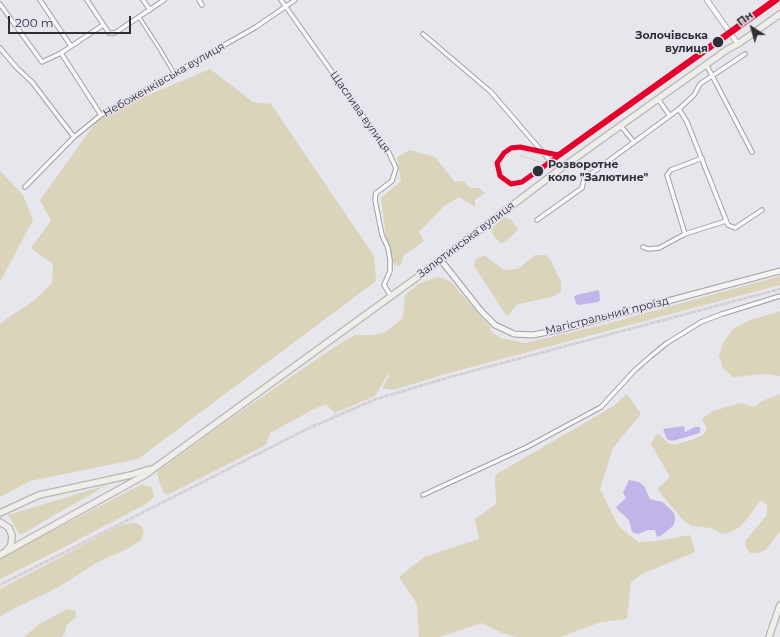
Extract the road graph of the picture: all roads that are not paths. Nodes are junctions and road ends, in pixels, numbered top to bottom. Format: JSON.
{"nodes":[{"id":1,"x":40,"y":0,"type":"edge"},
{"id":2,"x":87,"y":0,"type":"edge"},
{"id":3,"x":142,"y":0,"type":"edge"},
{"id":4,"x":164,"y":0,"type":"edge"},
{"id":5,"x":199,"y":0,"type":"edge"},
{"id":6,"x":281,"y":0,"type":"edge"},
{"id":7,"x":295,"y":0,"type":"edge"},
{"id":8,"x":707,"y":0,"type":"edge"},
{"id":9,"x":0,"y":4,"type":"edge"},
{"id":10,"x":202,"y":5,"type":"dead end"},
{"id":11,"x":286,"y":8,"type":"junction"},
{"id":12,"x":150,"y":10,"type":"junction"},
{"id":13,"x":780,"y":14,"type":"edge"},
{"id":14,"x":139,"y":17,"type":"junction"},
{"id":15,"x":103,"y":25,"type":"junction"},
{"id":16,"x":423,"y":34,"type":"dead end"},
{"id":17,"x":738,"y":44,"type":"junction"},
{"id":18,"x":71,"y":46,"type":"junction"},
{"id":19,"x":0,"y":48,"type":"edge"},
{"id":20,"x":61,"y":53,"type":"junction"},
{"id":21,"x":745,"y":54,"type":"dead end"},
{"id":22,"x":706,"y":64,"type":"junction"},
{"id":23,"x":174,"y":73,"type":"junction"},
{"id":24,"x":712,"y":75,"type":"junction"},
{"id":25,"x":658,"y":98,"type":"junction"},
{"id":26,"x":679,"y":108,"type":"junction"},
{"id":27,"x":101,"y":115,"type":"junction"},
{"id":28,"x":670,"y":116,"type":"junction"},
{"id":29,"x":620,"y":125,"type":"junction"},
{"id":30,"x":74,"y":137,"type":"junction"},
{"id":31,"x":634,"y":142,"type":"junction"},
{"id":32,"x":752,"y":152,"type":"dead end"},
{"id":33,"x":702,"y":158,"type":"junction"},
{"id":34,"x":560,"y":169,"type":"junction"},
{"id":35,"x":25,"y":187,"type":"dead end"},
{"id":36,"x":762,"y":210,"type":"dead end"},
{"id":37,"x":537,"y":220,"type":"dead end"},
{"id":38,"x":726,"y":220,"type":"junction"},
{"id":39,"x":685,"y":234,"type":"junction"},
{"id":40,"x":643,"y":247,"type":"dead end"},
{"id":41,"x":440,"y":259,"type":"junction"},
{"id":42,"x":780,"y":271,"type":"edge"},
{"id":43,"x":391,"y":296,"type":"junction"},
{"id":44,"x":780,"y":296,"type":"edge"},
{"id":45,"x":153,"y":468,"type":"junction"},
{"id":46,"x":423,"y":495,"type":"dead end"},
{"id":47,"x":0,"y":513,"type":"edge"},
{"id":48,"x":0,"y":522,"type":"edge"},
{"id":49,"x":2,"y":554,"type":"edge"},
{"id":50,"x":780,"y":605,"type":"edge"},
{"id":51,"x":769,"y":637,"type":"edge"}],
"edges":[{"from":1,"to":18,"type":"street"},
{"from":2,"to":15,"type":"street"},
{"from":3,"to":12,"type":"street"},
{"from":4,"to":12,"type":"street"},
{"from":5,"to":10,"type":"street"},
{"from":6,"to":11,"type":"street","name":"Щаслива вулиця"},
{"from":7,"to":11,"type":"street","name":"Небоженківська вулиця"},
{"from":8,"to":17,"type":"street"},
{"from":9,"to":20,"type":"street"},
{"from":11,"to":23,"type":"street","name":"Небоженківська вулиця"},
{"from":11,"to":43,"type":"street","name":"Щаслива вулиця"},
{"from":12,"to":14,"type":"street"},
{"from":13,"to":17,"type":"main road","name":"Залютинська вулиця"},
{"from":14,"to":15,"type":"street"},
{"from":14,"to":23,"type":"street"},
{"from":15,"to":18,"type":"street"},
{"from":16,"to":34,"type":"street"},
{"from":17,"to":22,"type":"main road","name":"Залютинська вулиця"},
{"from":18,"to":20,"type":"street"},
{"from":19,"to":30,"type":"street"},
{"from":20,"to":27,"type":"street"},
{"from":21,"to":24,"type":"street"},
{"from":22,"to":24,"type":"street"},
{"from":22,"to":25,"type":"main road","name":"Залютинська вулиця"},
{"from":23,"to":27,"type":"street","name":"Небоженківська вулиця"},
{"from":24,"to":26,"type":"street"},
{"from":24,"to":32,"type":"street"},
{"from":25,"to":28,"type":"street"},
{"from":25,"to":29,"type":"main road","name":"Залютинська вулиця"},
{"from":26,"to":28,"type":"street"},
{"from":26,"to":33,"type":"street"},
{"from":27,"to":30,"type":"street","name":"Небоженківська вулиця"},
{"from":28,"to":31,"type":"street"},
{"from":29,"to":31,"type":"street"},
{"from":29,"to":34,"type":"main road","name":"Залютинська вулиця"},
{"from":30,"to":35,"type":"street","name":"Небоженківська вулиця"},
{"from":31,"to":37,"type":"street"},
{"from":33,"to":38,"type":"street"},
{"from":33,"to":39,"type":"street"},
{"from":34,"to":41,"type":"main road","name":"Залютинська вулиця"},
{"from":36,"to":38,"type":"street"},
{"from":38,"to":39,"type":"street"},
{"from":39,"to":40,"type":"street"},
{"from":41,"to":42,"type":"main road","name":"Магістральний проїзд"},
{"from":41,"to":43,"type":"main road","name":"Залютинська вулиця"},
{"from":43,"to":45,"type":"main road","name":"Залютинська вулиця"},
{"from":44,"to":46,"type":"street"},
{"from":45,"to":47,"type":"main road"},
{"from":45,"to":49,"type":"main road","name":"Залютинська вулиця"},
{"from":48,"to":49,"type":"main road"},
{"from":50,"to":51,"type":"main road"}]}
